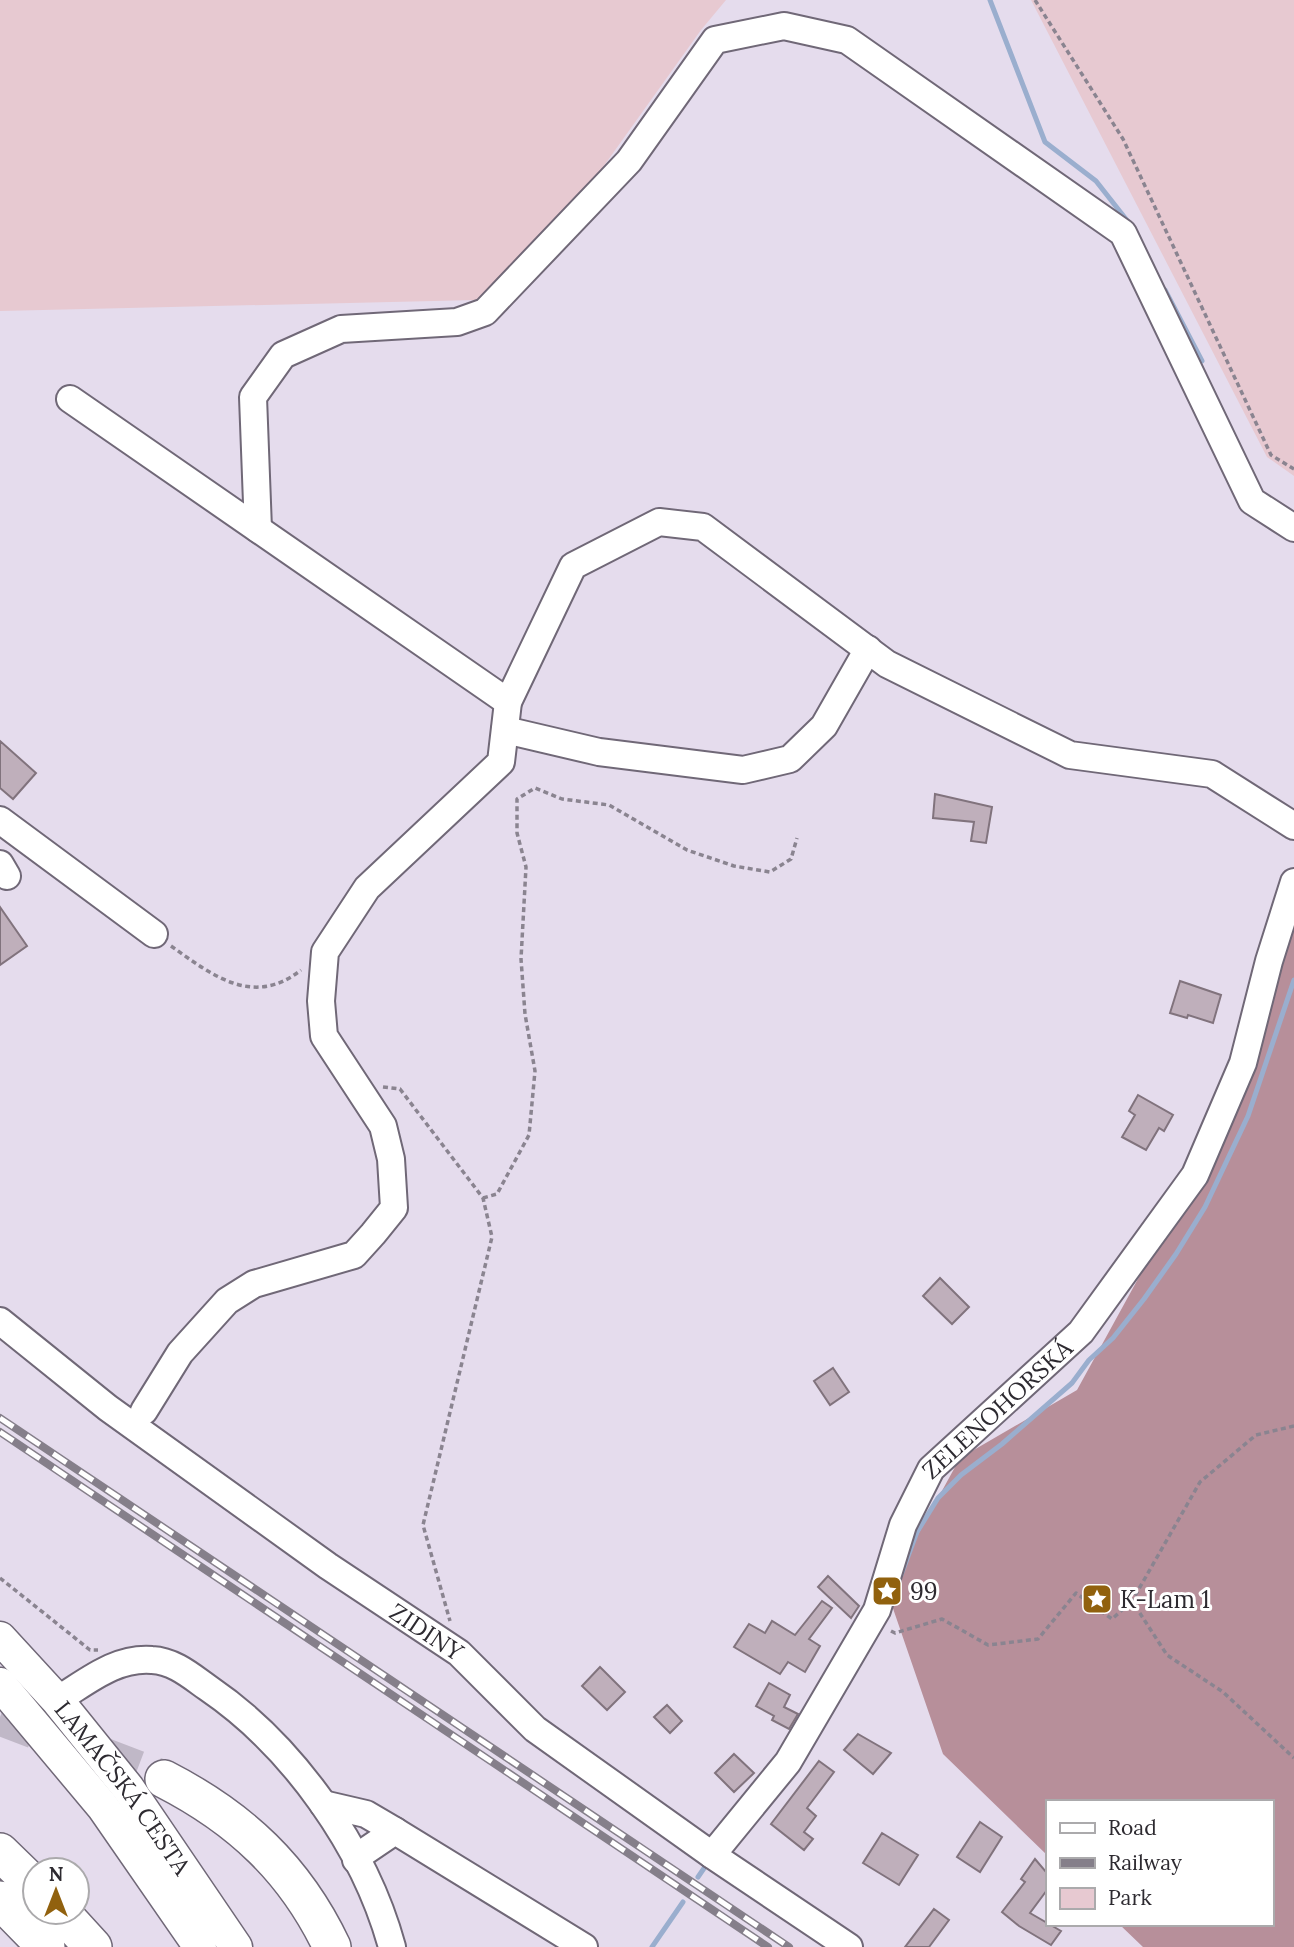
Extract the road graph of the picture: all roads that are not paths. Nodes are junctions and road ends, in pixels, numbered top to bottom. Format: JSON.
{"nodes":[{"id":1,"x":71,"y":399,"type":"dead end"},
{"id":2,"x":1294,"y":528,"type":"edge"},
{"id":3,"x":258,"y":529,"type":"junction"},
{"id":4,"x":868,"y":649,"type":"junction"},
{"id":5,"x":508,"y":702,"type":"junction"},
{"id":6,"x":505,"y":730,"type":"junction"},
{"id":7,"x":0,"y":820,"type":"edge"},
{"id":8,"x":1294,"y":826,"type":"edge"},
{"id":9,"x":1294,"y":882,"type":"edge"},
{"id":10,"x":154,"y":934,"type":"road end"},
{"id":11,"x":0,"y":1321,"type":"edge"},
{"id":12,"x":144,"y":1411,"type":"dead end"},
{"id":13,"x":0,"y":1638,"type":"edge"},
{"id":14,"x":0,"y":1684,"type":"edge"},
{"id":15,"x":57,"y":1700,"type":"junction"},
{"id":16,"x":164,"y":1779,"type":"tunnel mouth"},
{"id":17,"x":323,"y":1804,"type":"junction"},
{"id":18,"x":395,"y":1831,"type":"junction"},
{"id":19,"x":0,"y":1852,"type":"edge"},
{"id":20,"x":712,"y":1855,"type":"junction"},
{"id":21,"x":356,"y":1860,"type":"junction"},
{"id":22,"x":21,"y":1872,"type":"edge"},
{"id":23,"x":0,"y":1900,"type":"edge"},
{"id":24,"x":74,"y":1926,"type":"edge"},
{"id":25,"x":579,"y":1943,"type":"edge"},
{"id":26,"x":46,"y":1947,"type":"edge"},
{"id":27,"x":93,"y":1947,"type":"edge"},
{"id":28,"x":200,"y":1947,"type":"edge"},
{"id":29,"x":236,"y":1947,"type":"edge"},
{"id":30,"x":332,"y":1947,"type":"edge"},
{"id":31,"x":392,"y":1947,"type":"edge"},
{"id":32,"x":849,"y":1947,"type":"edge"}],
"edges":[{"from":1,"to":3,"type":"street"},
{"from":2,"to":3,"type":"street"},
{"from":3,"to":5,"type":"street"},
{"from":4,"to":5,"type":"street"},
{"from":4,"to":6,"type":"street"},
{"from":4,"to":8,"type":"street"},
{"from":5,"to":6,"type":"street"},
{"from":6,"to":12,"type":"street"},
{"from":7,"to":10,"type":"street"},
{"from":9,"to":20,"type":"street","name":"ZELENOHORSKÁ"},
{"from":11,"to":20,"type":"street","name":"ZIDINY"},
{"from":13,"to":15,"type":"main road","name":"LAMAČSKÁ CESTA"},
{"from":14,"to":28,"type":"main road","name":"LAMAČSKÁ CESTA"},
{"from":15,"to":17,"type":"street"},
{"from":15,"to":29,"type":"main road","name":"LAMAČSKÁ CESTA"},
{"from":16,"to":30,"type":"highway"},
{"from":17,"to":18,"type":"street"},
{"from":17,"to":21,"type":"street"},
{"from":18,"to":21,"type":"street"},
{"from":18,"to":25,"type":"street"},
{"from":19,"to":22,"type":"highway"},
{"from":20,"to":32,"type":"street","name":"ZIDINY"},
{"from":21,"to":31,"type":"street"},
{"from":23,"to":26,"type":"highway"},
{"from":24,"to":27,"type":"highway"}]}
